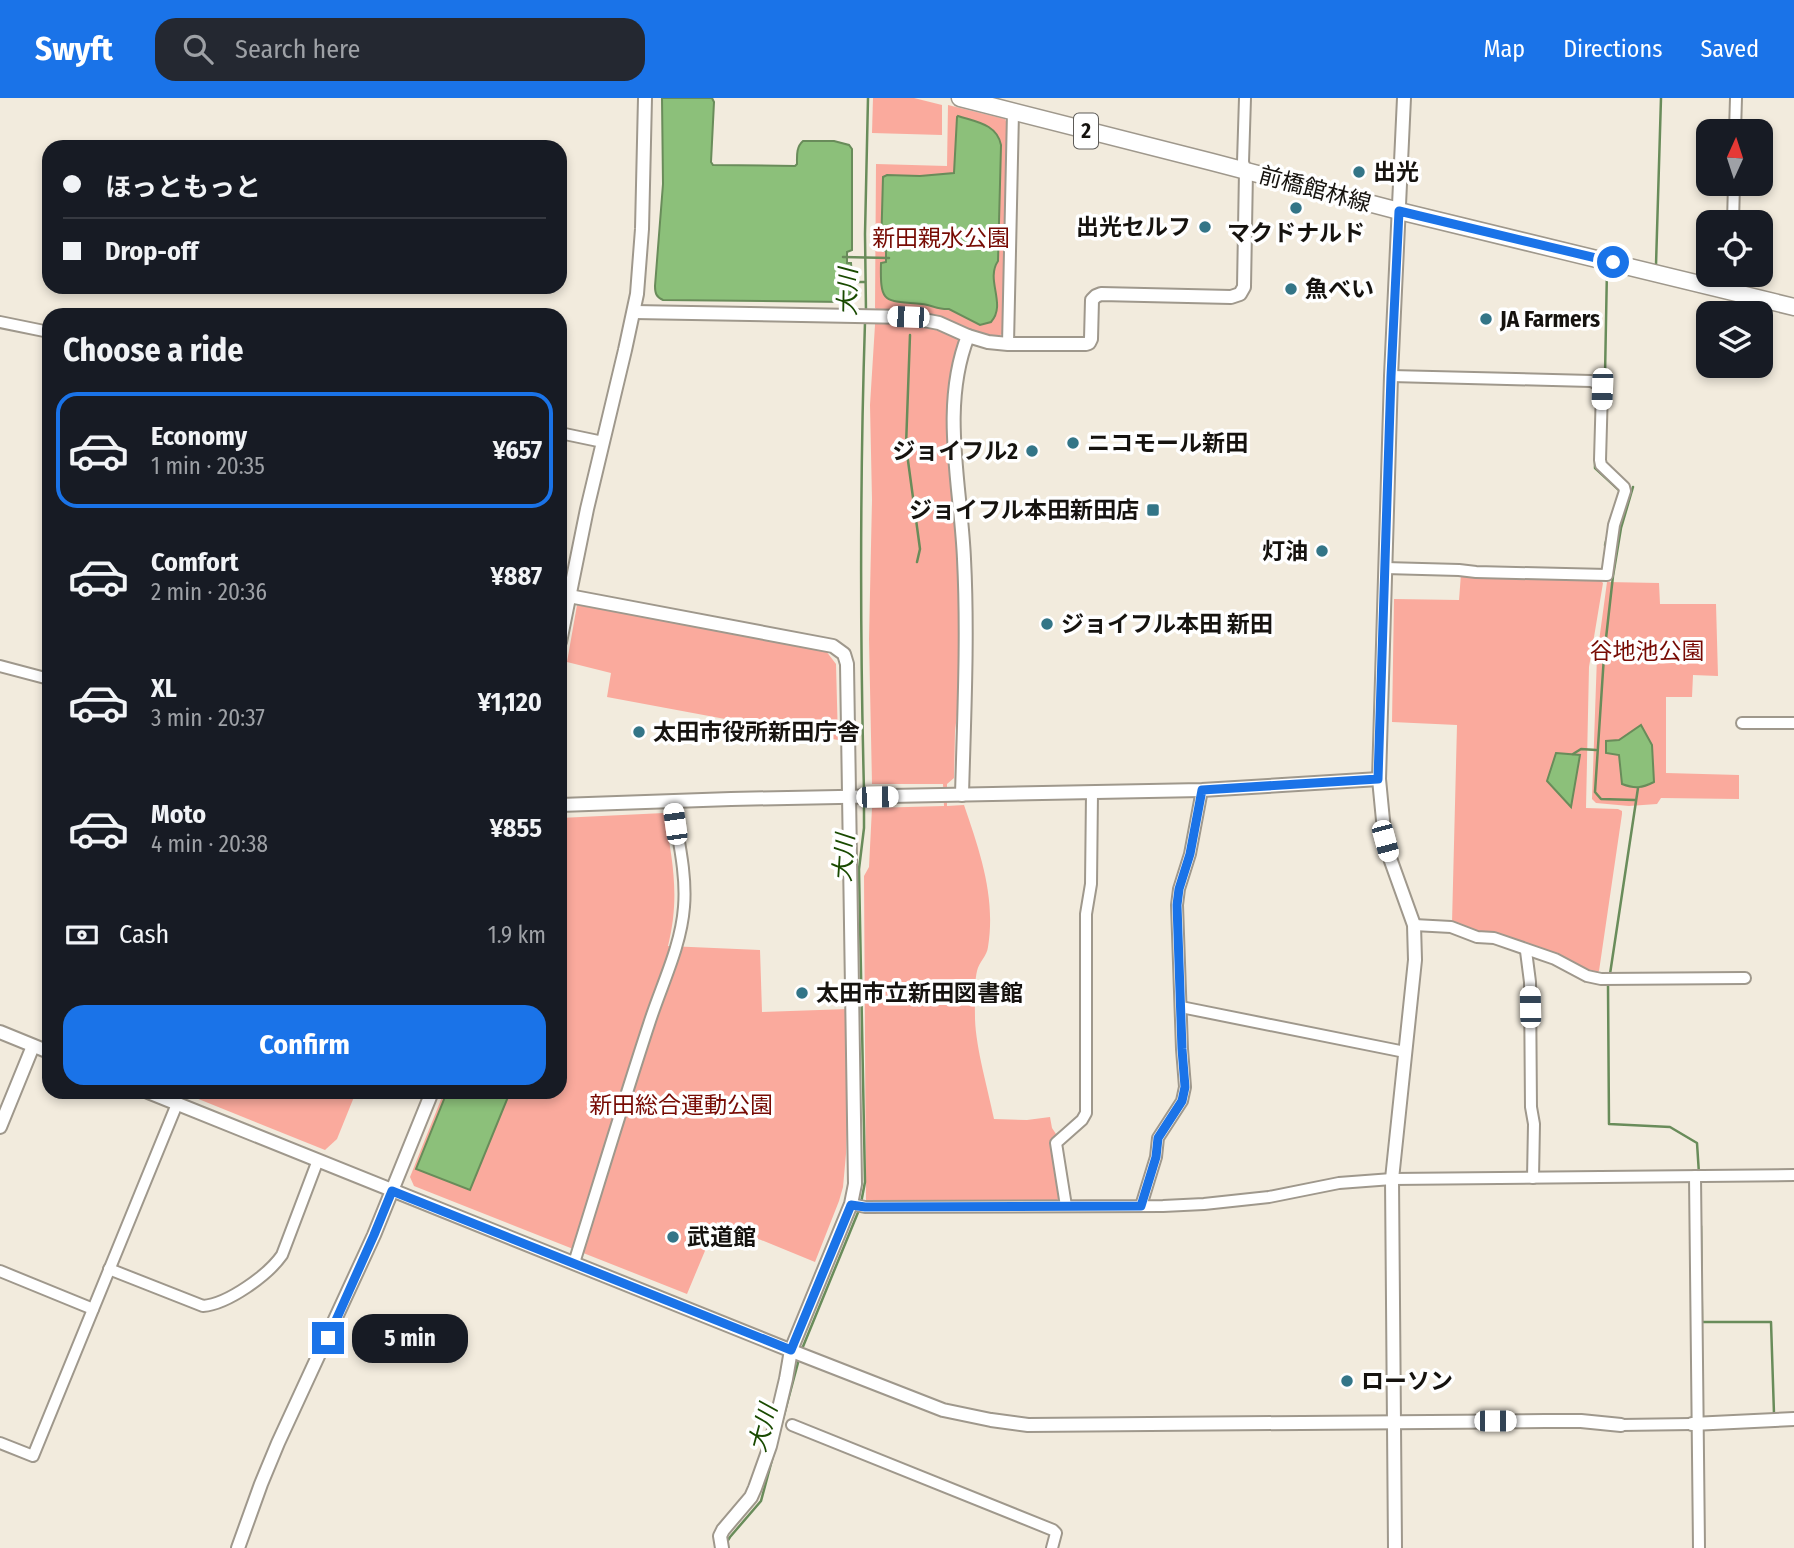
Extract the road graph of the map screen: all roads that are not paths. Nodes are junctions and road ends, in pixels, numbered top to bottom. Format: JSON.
{"nodes":[{"id":1,"x":645,"y":98,"type":"edge"},
{"id":2,"x":960,"y":98,"type":"edge"},
{"id":3,"x":1245,"y":98,"type":"edge"},
{"id":4,"x":1404,"y":98,"type":"edge"},
{"id":5,"x":1735,"y":98,"type":"edge"},
{"id":6,"x":1013,"y":112,"type":"junction"},
{"id":7,"x":1735,"y":119,"type":"edge"},
{"id":8,"x":1246,"y":171,"type":"junction"},
{"id":9,"x":1399,"y":211,"type":"junction"},
{"id":10,"x":1731,"y":287,"type":"edge"},
{"id":11,"x":1731,"y":292,"type":"junction"},
{"id":12,"x":1794,"y":307,"type":"edge"},
{"id":13,"x":634,"y":312,"type":"junction"},
{"id":14,"x":0,"y":322,"type":"edge"},
{"id":15,"x":42,"y":331,"type":"edge"},
{"id":16,"x":968,"y":336,"type":"junction"},
{"id":17,"x":1008,"y":344,"type":"junction"},
{"id":18,"x":1391,"y":376,"type":"junction"},
{"id":19,"x":567,"y":434,"type":"edge"},
{"id":20,"x":603,"y":442,"type":"junction"},
{"id":21,"x":1385,"y":568,"type":"junction"},
{"id":22,"x":569,"y":596,"type":"junction"},
{"id":23,"x":567,"y":606,"type":"edge"},
{"id":24,"x":0,"y":666,"type":"edge"},
{"id":25,"x":42,"y":677,"type":"edge"},
{"id":26,"x":1742,"y":723,"type":"dead end"},
{"id":27,"x":1794,"y":723,"type":"edge"},
{"id":28,"x":1378,"y":779,"type":"junction"},
{"id":29,"x":1202,"y":790,"type":"junction"},
{"id":30,"x":1092,"y":793,"type":"junction"},
{"id":31,"x":962,"y":795,"type":"junction"},
{"id":32,"x":853,"y":797,"type":"junction"},
{"id":33,"x":672,"y":801,"type":"junction"},
{"id":34,"x":567,"y":805,"type":"edge"},
{"id":35,"x":1414,"y":925,"type":"junction"},
{"id":36,"x":1526,"y":951,"type":"junction"},
{"id":37,"x":1745,"y":978,"type":"dead end"},
{"id":38,"x":1181,"y":1007,"type":"junction"},
{"id":39,"x":0,"y":1032,"type":"edge"},
{"id":40,"x":33,"y":1046,"type":"junction"},
{"id":41,"x":42,"y":1049,"type":"edge"},
{"id":42,"x":1405,"y":1052,"type":"junction"},
{"id":43,"x":429,"y":1099,"type":"edge"},
{"id":44,"x":180,"y":1100,"type":"edge"},
{"id":45,"x":0,"y":1127,"type":"edge"},
{"id":46,"x":318,"y":1160,"type":"junction"},
{"id":47,"x":1794,"y":1173,"type":"edge"},
{"id":48,"x":1695,"y":1176,"type":"junction"},
{"id":49,"x":1533,"y":1178,"type":"junction"},
{"id":50,"x":1392,"y":1179,"type":"junction"},
{"id":51,"x":392,"y":1191,"type":"junction"},
{"id":52,"x":851,"y":1205,"type":"junction"},
{"id":53,"x":1066,"y":1206,"type":"junction"},
{"id":54,"x":1141,"y":1206,"type":"junction"},
{"id":55,"x":574,"y":1263,"type":"junction"},
{"id":56,"x":109,"y":1269,"type":"junction"},
{"id":57,"x":0,"y":1271,"type":"edge"},
{"id":58,"x":93,"y":1309,"type":"junction"},
{"id":59,"x":799,"y":1354,"type":"junction"},
{"id":60,"x":1794,"y":1419,"type":"edge"},
{"id":61,"x":1394,"y":1422,"type":"junction"},
{"id":62,"x":1695,"y":1424,"type":"junction"},
{"id":63,"x":792,"y":1425,"type":"dead end"},
{"id":64,"x":1622,"y":1425,"type":"joint"},
{"id":65,"x":0,"y":1443,"type":"edge"},
{"id":66,"x":238,"y":1548,"type":"edge"},
{"id":67,"x":722,"y":1548,"type":"edge"},
{"id":68,"x":1052,"y":1548,"type":"edge"},
{"id":69,"x":1395,"y":1548,"type":"edge"},
{"id":70,"x":1699,"y":1548,"type":"edge"}],
"edges":[{"from":1,"to":13,"type":"street"},
{"from":2,"to":6,"type":"main road","name":"前橋館林線","number":"2"},
{"from":3,"to":8,"type":"street"},
{"from":4,"to":9,"type":"street"},
{"from":5,"to":7,"type":"street"},
{"from":6,"to":8,"type":"main road","name":"前橋館林線","number":"2"},
{"from":6,"to":17,"type":"street"},
{"from":8,"to":9,"type":"main road","name":"前橋館林線","number":"2"},
{"from":8,"to":17,"type":"street"},
{"from":9,"to":11,"type":"main road","name":"前橋館林線","number":"2"},
{"from":9,"to":18,"type":"street"},
{"from":10,"to":11,"type":"street"},
{"from":11,"to":12,"type":"main road","name":"前橋館林線","number":"2"},
{"from":13,"to":16,"type":"street"},
{"from":13,"to":20,"type":"street"},
{"from":14,"to":15,"type":"street"},
{"from":16,"to":17,"type":"street"},
{"from":16,"to":31,"type":"street"},
{"from":18,"to":21,"type":"street"},
{"from":18,"to":21,"type":"street"},
{"from":19,"to":20,"type":"street"},
{"from":20,"to":22,"type":"street"},
{"from":21,"to":28,"type":"street"},
{"from":22,"to":23,"type":"street"},
{"from":22,"to":32,"type":"street"},
{"from":24,"to":25,"type":"street"},
{"from":26,"to":27,"type":"street"},
{"from":28,"to":29,"type":"street"},
{"from":28,"to":35,"type":"street"},
{"from":29,"to":30,"type":"street"},
{"from":29,"to":38,"type":"street"},
{"from":30,"to":31,"type":"street"},
{"from":30,"to":53,"type":"street"},
{"from":31,"to":32,"type":"street"},
{"from":32,"to":33,"type":"street"},
{"from":32,"to":52,"type":"street"},
{"from":33,"to":34,"type":"street"},
{"from":33,"to":55,"type":"street"},
{"from":35,"to":36,"type":"street"},
{"from":35,"to":42,"type":"street"},
{"from":36,"to":37,"type":"street"},
{"from":36,"to":49,"type":"street"},
{"from":38,"to":42,"type":"street"},
{"from":38,"to":54,"type":"street"},
{"from":39,"to":40,"type":"street"},
{"from":40,"to":41,"type":"street"},
{"from":40,"to":45,"type":"street"},
{"from":42,"to":50,"type":"street"},
{"from":43,"to":51,"type":"street"},
{"from":44,"to":46,"type":"street"},
{"from":44,"to":56,"type":"street"},
{"from":46,"to":51,"type":"street"},
{"from":46,"to":56,"type":"street"},
{"from":47,"to":48,"type":"street"},
{"from":48,"to":49,"type":"street"},
{"from":48,"to":62,"type":"street"},
{"from":49,"to":50,"type":"street"},
{"from":50,"to":54,"type":"street"},
{"from":50,"to":61,"type":"street"},
{"from":51,"to":55,"type":"street"},
{"from":51,"to":66,"type":"street"},
{"from":52,"to":53,"type":"street"},
{"from":52,"to":59,"type":"street"},
{"from":53,"to":54,"type":"street"},
{"from":55,"to":59,"type":"street"},
{"from":56,"to":58,"type":"street"},
{"from":57,"to":58,"type":"street"},
{"from":58,"to":65,"type":"street"},
{"from":59,"to":61,"type":"street"},
{"from":59,"to":67,"type":"street"},
{"from":60,"to":62,"type":"street"},
{"from":61,"to":64,"type":"street"},
{"from":61,"to":69,"type":"street"},
{"from":62,"to":64,"type":"street"},
{"from":62,"to":70,"type":"street"},
{"from":63,"to":68,"type":"street"}]}
